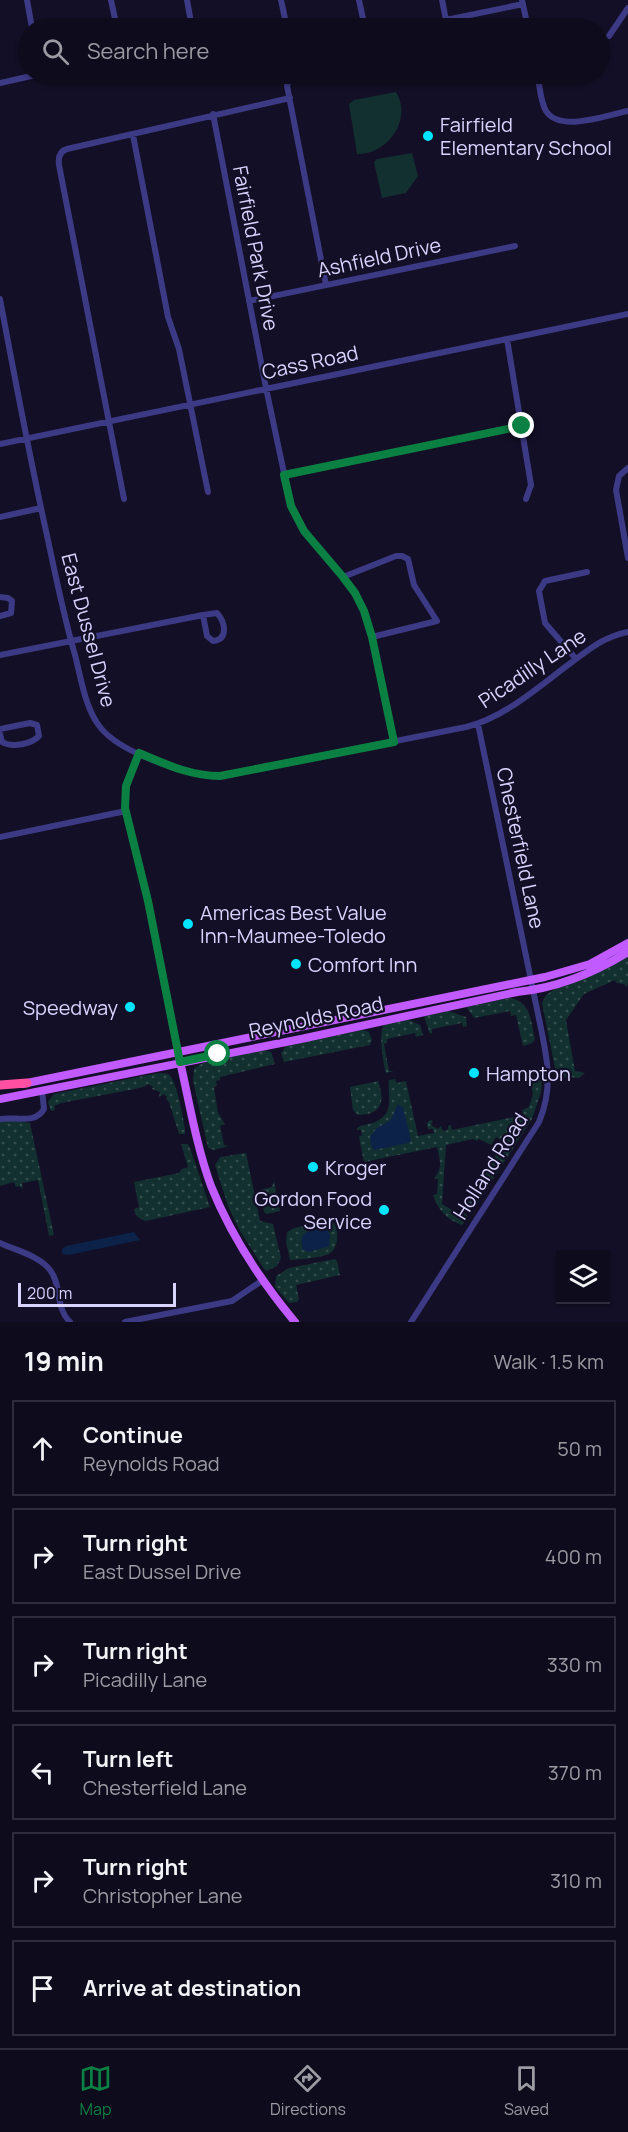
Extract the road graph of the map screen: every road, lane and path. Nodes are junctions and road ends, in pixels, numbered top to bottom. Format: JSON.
{"nodes":[{"id":1,"x":27,"y":0,"type":"edge"},
{"id":2,"x":111,"y":0,"type":"edge"},
{"id":3,"x":186,"y":0,"type":"edge"},
{"id":4,"x":281,"y":0,"type":"edge"},
{"id":5,"x":359,"y":0,"type":"edge"},
{"id":6,"x":442,"y":0,"type":"edge"},
{"id":7,"x":523,"y":2,"type":"edge"},
{"id":8,"x":628,"y":8,"type":"edge"},
{"id":9,"x":31,"y":18,"type":"edge"},
{"id":10,"x":115,"y":18,"type":"edge"},
{"id":11,"x":190,"y":18,"type":"edge"},
{"id":12,"x":284,"y":18,"type":"edge"},
{"id":13,"x":363,"y":18,"type":"edge"},
{"id":14,"x":446,"y":18,"type":"edge"},
{"id":15,"x":455,"y":18,"type":"edge"},
{"id":16,"x":526,"y":18,"type":"edge"},
{"id":17,"x":610,"y":35,"type":"edge"},
{"id":18,"x":18,"y":78,"type":"edge"},
{"id":19,"x":0,"y":82,"type":"edge"},
{"id":20,"x":288,"y":84,"type":"edge"},
{"id":21,"x":539,"y":84,"type":"edge"},
{"id":22,"x":290,"y":98,"type":"junction"},
{"id":23,"x":628,"y":111,"type":"edge"},
{"id":24,"x":213,"y":114,"type":"junction"},
{"id":25,"x":133,"y":135,"type":"junction"},
{"id":26,"x":515,"y":246,"type":"dead end"},
{"id":27,"x":326,"y":285,"type":"junction"},
{"id":28,"x":0,"y":299,"type":"edge"},
{"id":29,"x":249,"y":301,"type":"junction"},
{"id":30,"x":628,"y":314,"type":"edge"},
{"id":31,"x":507,"y":339,"type":"junction"},
{"id":32,"x":266,"y":388,"type":"junction"},
{"id":33,"x":190,"y":403,"type":"junction"},
{"id":34,"x":108,"y":420,"type":"junction"},
{"id":35,"x":522,"y":426,"type":"junction"},
{"id":36,"x":27,"y":439,"type":"junction"},
{"id":37,"x":0,"y":444,"type":"edge"},
{"id":38,"x":628,"y":468,"type":"edge"},
{"id":39,"x":284,"y":475,"type":"junction"},
{"id":40,"x":208,"y":492,"type":"dead end"},
{"id":41,"x":526,"y":499,"type":"dead end"},
{"id":42,"x":124,"y":500,"type":"dead end"},
{"id":43,"x":41,"y":508,"type":"junction"},
{"id":44,"x":0,"y":517,"type":"edge"},
{"id":45,"x":627,"y":547,"type":"edge"},
{"id":46,"x":628,"y":558,"type":"edge"},
{"id":47,"x":587,"y":572,"type":"dead end"},
{"id":48,"x":343,"y":577,"type":"junction"},
{"id":49,"x":0,"y":597,"type":"edge"},
{"id":50,"x":203,"y":615,"type":"junction"},
{"id":51,"x":0,"y":616,"type":"edge"},
{"id":52,"x":628,"y":632,"type":"edge"},
{"id":53,"x":372,"y":637,"type":"junction"},
{"id":54,"x":71,"y":642,"type":"junction"},
{"id":55,"x":0,"y":655,"type":"edge"},
{"id":56,"x":576,"y":659,"type":"junction"},
{"id":57,"x":478,"y":724,"type":"junction"},
{"id":58,"x":0,"y":729,"type":"edge"},
{"id":59,"x":0,"y":734,"type":"edge"},
{"id":60,"x":394,"y":742,"type":"junction"},
{"id":61,"x":139,"y":753,"type":"junction"},
{"id":62,"x":126,"y":812,"type":"junction"},
{"id":63,"x":0,"y":837,"type":"edge"},
{"id":64,"x":628,"y":943,"type":"edge"},
{"id":65,"x":628,"y":952,"type":"edge"},
{"id":66,"x":531,"y":979,"type":"junction"},
{"id":67,"x":533,"y":990,"type":"junction"},
{"id":68,"x":178,"y":1053,"type":"junction"},
{"id":69,"x":180,"y":1062,"type":"junction"},
{"id":70,"x":27,"y":1083,"type":"joint"},
{"id":71,"x":0,"y":1087,"type":"edge"},
{"id":72,"x":42,"y":1090,"type":"junction"},
{"id":73,"x":0,"y":1099,"type":"edge"},
{"id":74,"x":0,"y":1119,"type":"edge"},
{"id":75,"x":0,"y":1243,"type":"edge"},
{"id":76,"x":262,"y":1280,"type":"junction"},
{"id":77,"x":133,"y":1321,"type":"edge"},
{"id":78,"x":70,"y":1322,"type":"edge"},
{"id":79,"x":125,"y":1322,"type":"edge"},
{"id":80,"x":295,"y":1322,"type":"edge"},
{"id":81,"x":411,"y":1322,"type":"edge"}],
"edges":[{"from":1,"to":9,"type":"street"},
{"from":2,"to":10,"type":"street"},
{"from":3,"to":11,"type":"street"},
{"from":4,"to":12,"type":"street"},
{"from":5,"to":13,"type":"street"},
{"from":6,"to":14,"type":"street"},
{"from":7,"to":15,"type":"street"},
{"from":7,"to":16,"type":"street"},
{"from":8,"to":17,"type":"street"},
{"from":18,"to":19,"type":"street"},
{"from":20,"to":22,"type":"street"},
{"from":21,"to":23,"type":"street"},
{"from":22,"to":24,"type":"street"},
{"from":22,"to":27,"type":"street"},
{"from":24,"to":25,"type":"street"},
{"from":24,"to":29,"type":"street","name":"Fairfield Park Drive"},
{"from":25,"to":33,"type":"street"},
{"from":25,"to":34,"type":"street"},
{"from":26,"to":27,"type":"street","name":"Ashfield Drive"},
{"from":27,"to":29,"type":"street","name":"Ashfield Drive"},
{"from":28,"to":36,"type":"street","name":"East Dussel Drive"},
{"from":29,"to":32,"type":"street","name":"Fairfield Park Drive"},
{"from":30,"to":31,"type":"street","name":"Cass Road"},
{"from":31,"to":32,"type":"street","name":"Cass Road"},
{"from":31,"to":35,"type":"street"},
{"from":32,"to":33,"type":"street","name":"Cass Road"},
{"from":32,"to":39,"type":"street"},
{"from":33,"to":34,"type":"street","name":"Cass Road"},
{"from":33,"to":40,"type":"street"},
{"from":34,"to":36,"type":"street","name":"Cass Road"},
{"from":34,"to":42,"type":"street"},
{"from":35,"to":39,"type":"street"},
{"from":35,"to":41,"type":"street"},
{"from":36,"to":37,"type":"street","name":"Cass Road"},
{"from":36,"to":43,"type":"street","name":"East Dussel Drive"},
{"from":38,"to":45,"type":"street"},
{"from":39,"to":48,"type":"street"},
{"from":43,"to":44,"type":"street"},
{"from":43,"to":54,"type":"street","name":"East Dussel Drive"},
{"from":45,"to":46,"type":"street"},
{"from":47,"to":56,"type":"street"},
{"from":48,"to":53,"type":"street"},
{"from":48,"to":53,"type":"street"},
{"from":49,"to":51,"type":"street"},
{"from":50,"to":50,"type":"street"},
{"from":50,"to":54,"type":"street"},
{"from":52,"to":56,"type":"street","name":"Picadilly Lane"},
{"from":53,"to":60,"type":"street"},
{"from":54,"to":55,"type":"street"},
{"from":54,"to":61,"type":"street","name":"East Dussel Drive"},
{"from":56,"to":57,"type":"street","name":"Picadilly Lane"},
{"from":57,"to":60,"type":"street","name":"Picadilly Lane"},
{"from":57,"to":66,"type":"street","name":"Chesterfield Lane"},
{"from":58,"to":59,"type":"street"},
{"from":60,"to":61,"type":"street","name":"Picadilly Lane"},
{"from":61,"to":62,"type":"street"},
{"from":62,"to":63,"type":"street"},
{"from":62,"to":68,"type":"street"},
{"from":64,"to":66,"type":"main road","name":"Reynolds Road"},
{"from":65,"to":67,"type":"main road","name":"Reynolds Road"},
{"from":66,"to":67,"type":"street","name":"Holland Road"},
{"from":66,"to":68,"type":"main road","name":"Reynolds Road"},
{"from":67,"to":69,"type":"main road","name":"Reynolds Road"},
{"from":67,"to":81,"type":"street","name":"Holland Road"},
{"from":68,"to":69,"type":"main road"},
{"from":68,"to":70,"type":"main road","name":"Reynolds Road"},
{"from":69,"to":72,"type":"main road","name":"Reynolds Road"},
{"from":69,"to":76,"type":"main road"},
{"from":70,"to":71,"type":"highway"},
{"from":72,"to":73,"type":"main road","name":"Reynolds Road"},
{"from":72,"to":74,"type":"street"},
{"from":75,"to":78,"type":"street"},
{"from":76,"to":77,"type":"street"},
{"from":76,"to":80,"type":"main road"},
{"from":77,"to":79,"type":"street"}]}
